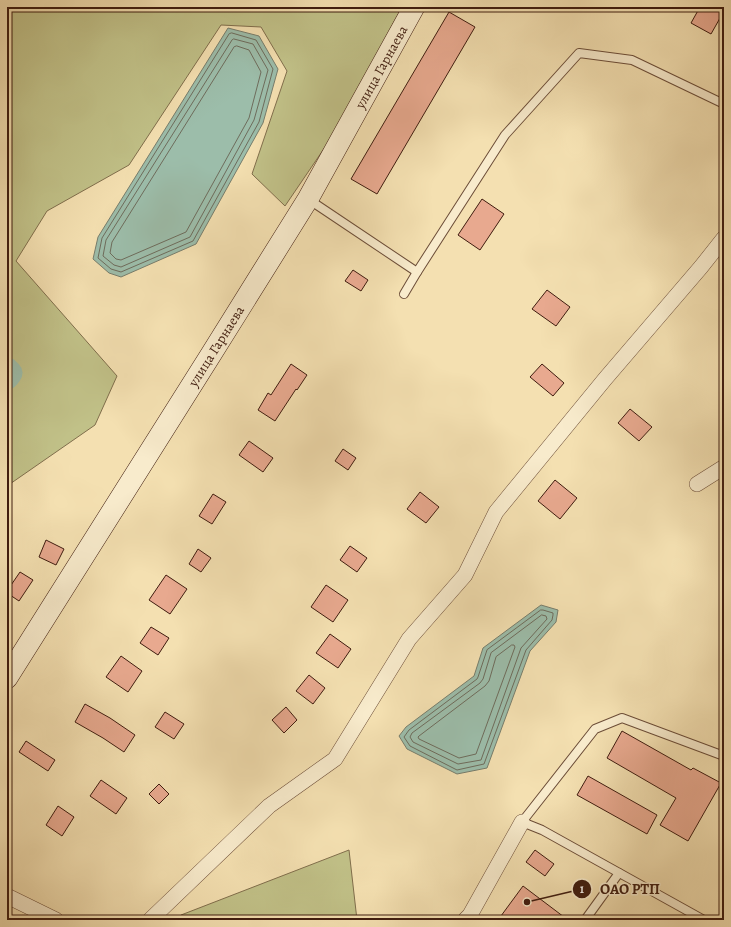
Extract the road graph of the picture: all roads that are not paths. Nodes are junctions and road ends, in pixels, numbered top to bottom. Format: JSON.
{"nodes":[{"id":1,"x":414,"y":7,"type":"edge"},
{"id":2,"x":724,"y":104,"type":"edge"},
{"id":3,"x":308,"y":198,"type":"junction"},
{"id":4,"x":724,"y":238,"type":"edge"},
{"id":5,"x":417,"y":272,"type":"junction"},
{"id":6,"x":404,"y":294,"type":"dead end"},
{"id":7,"x":724,"y":467,"type":"edge"},
{"id":8,"x":697,"y":484,"type":"dead end"},
{"id":9,"x":7,"y":678,"type":"edge"},
{"id":10,"x":724,"y":756,"type":"edge"},
{"id":11,"x":522,"y":822,"type":"junction"},
{"id":12,"x":619,"y":873,"type":"junction"},
{"id":13,"x":7,"y":896,"type":"edge"},
{"id":14,"x":56,"y":920,"type":"edge"},
{"id":15,"x":150,"y":920,"type":"edge"},
{"id":16,"x":465,"y":920,"type":"edge"},
{"id":17,"x":585,"y":920,"type":"edge"},
{"id":18,"x":704,"y":920,"type":"edge"}],
"edges":[{"from":1,"to":3,"type":"street","name":"улица Гарнаева"},
{"from":2,"to":5,"type":"lane"},
{"from":3,"to":5,"type":"lane"},
{"from":3,"to":9,"type":"street","name":"улица Гарнаева"},
{"from":4,"to":15,"type":"street"},
{"from":5,"to":6,"type":"lane"},
{"from":7,"to":8,"type":"street"},
{"from":10,"to":11,"type":"lane"},
{"from":11,"to":12,"type":"lane"},
{"from":11,"to":16,"type":"street"},
{"from":12,"to":17,"type":"lane"},
{"from":12,"to":18,"type":"lane"},
{"from":13,"to":14,"type":"street"}]}
